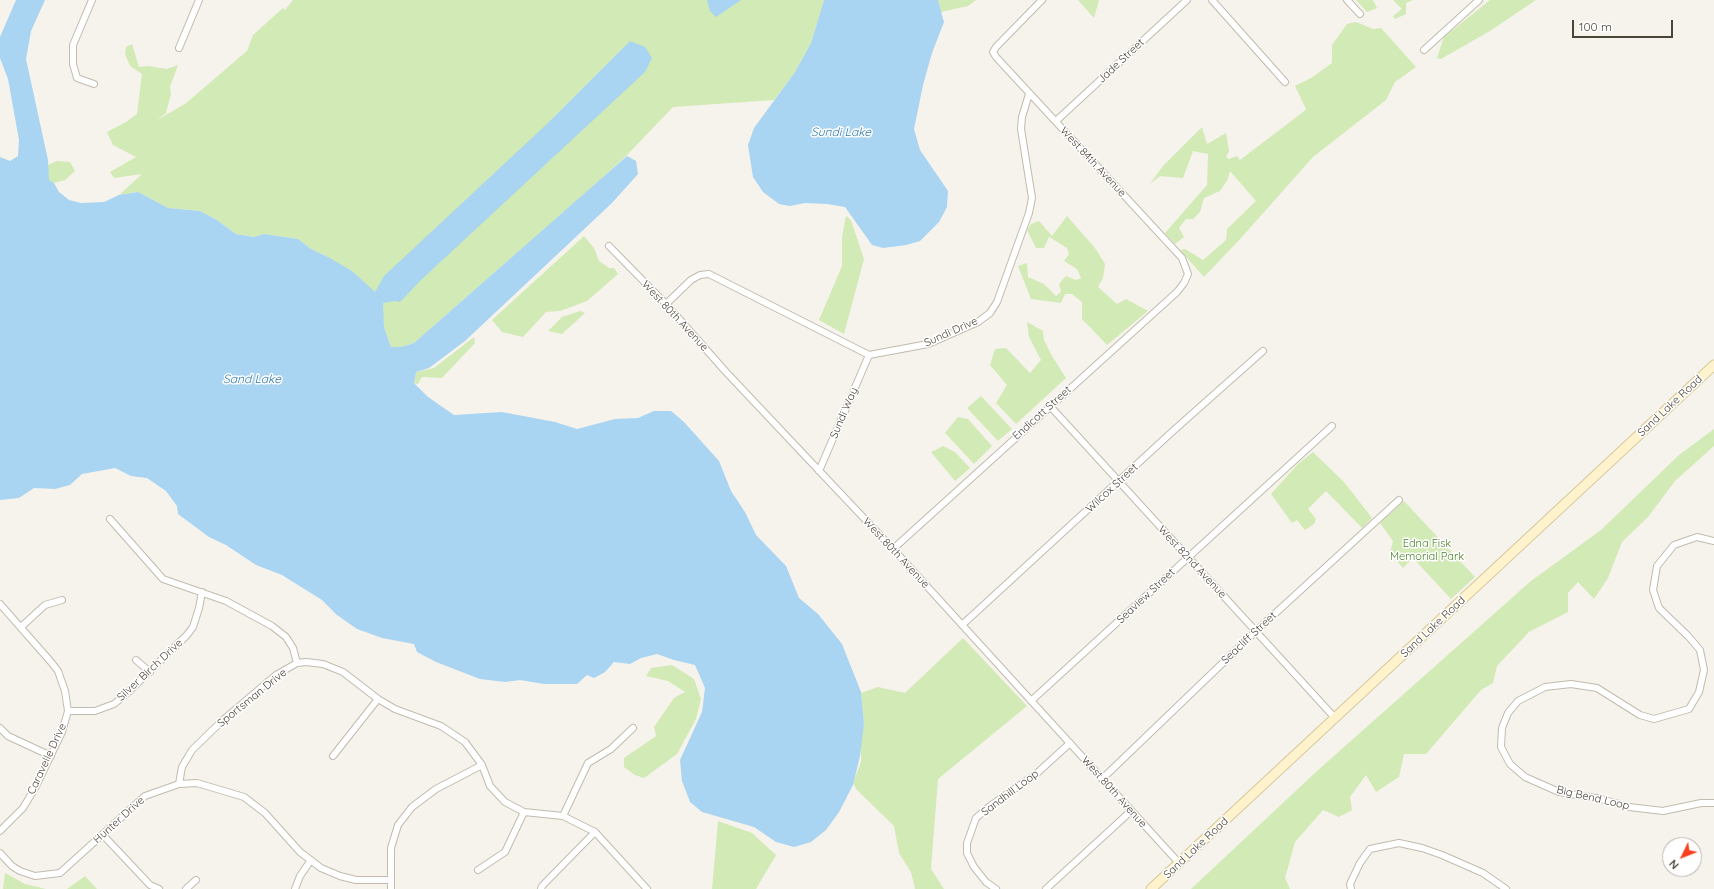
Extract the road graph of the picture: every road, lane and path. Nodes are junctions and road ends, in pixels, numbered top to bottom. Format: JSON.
{"nodes":[{"id":1,"x":92,"y":0,"type":"edge"},
{"id":2,"x":199,"y":0,"type":"edge"},
{"id":3,"x":1042,"y":0,"type":"edge"},
{"id":4,"x":1187,"y":0,"type":"edge"},
{"id":5,"x":1212,"y":0,"type":"edge"},
{"id":6,"x":1347,"y":0,"type":"edge"},
{"id":7,"x":1479,"y":0,"type":"edge"},
{"id":8,"x":1360,"y":14,"type":"dead end"},
{"id":9,"x":179,"y":48,"type":"dead end"},
{"id":10,"x":1424,"y":50,"type":"dead end"},
{"id":11,"x":1285,"y":82,"type":"dead end"},
{"id":12,"x":94,"y":84,"type":"dead end"},
{"id":13,"x":1029,"y":94,"type":"junction"},
{"id":14,"x":1056,"y":121,"type":"junction"},
{"id":15,"x":609,"y":246,"type":"dead end"},
{"id":16,"x":1188,"y":274,"type":"joint"},
{"id":17,"x":666,"y":304,"type":"junction"},
{"id":18,"x":1264,"y":351,"type":"dead end"},
{"id":19,"x":868,"y":355,"type":"junction"},
{"id":20,"x":1714,"y":365,"type":"edge"},
{"id":21,"x":1050,"y":406,"type":"junction"},
{"id":22,"x":1332,"y":426,"type":"dead end"},
{"id":23,"x":819,"y":471,"type":"junction"},
{"id":24,"x":1119,"y":482,"type":"junction"},
{"id":25,"x":1399,"y":500,"type":"dead end"},
{"id":26,"x":110,"y":519,"type":"dead end"},
{"id":27,"x":1714,"y":541,"type":"edge"},
{"id":28,"x":893,"y":549,"type":"junction"},
{"id":29,"x":1188,"y":557,"type":"junction"},
{"id":30,"x":202,"y":592,"type":"junction"},
{"id":31,"x":62,"y":600,"type":"dead end"},
{"id":32,"x":0,"y":604,"type":"edge"},
{"id":33,"x":962,"y":625,"type":"junction"},
{"id":34,"x":20,"y":627,"type":"junction"},
{"id":35,"x":1256,"y":631,"type":"junction"},
{"id":36,"x":136,"y":660,"type":"dead end"},
{"id":37,"x":297,"y":663,"type":"junction"},
{"id":38,"x":150,"y":672,"type":"junction"},
{"id":39,"x":378,"y":699,"type":"junction"},
{"id":40,"x":1031,"y":701,"type":"junction"},
{"id":41,"x":68,"y":711,"type":"junction"},
{"id":42,"x":1335,"y":718,"type":"junction"},
{"id":43,"x":0,"y":728,"type":"edge"},
{"id":44,"x":633,"y":728,"type":"dead end"},
{"id":45,"x":1070,"y":743,"type":"junction"},
{"id":46,"x":51,"y":756,"type":"junction"},
{"id":47,"x":333,"y":756,"type":"dead end"},
{"id":48,"x":482,"y":765,"type":"junction"},
{"id":49,"x":1102,"y":779,"type":"junction"},
{"id":50,"x":178,"y":784,"type":"junction"},
{"id":51,"x":1714,"y":803,"type":"edge"},
{"id":52,"x":1131,"y":811,"type":"junction"},
{"id":53,"x":524,"y":812,"type":"junction"},
{"id":54,"x":563,"y":816,"type":"junction"},
{"id":55,"x":0,"y":831,"type":"edge"},
{"id":56,"x":595,"y":832,"type":"junction"},
{"id":57,"x":103,"y":835,"type":"junction"},
{"id":58,"x":0,"y":853,"type":"edge"},
{"id":59,"x":311,"y":860,"type":"junction"},
{"id":60,"x":1179,"y":863,"type":"junction"},
{"id":61,"x":478,"y":870,"type":"dead end"},
{"id":62,"x":196,"y":880,"type":"dead end"},
{"id":63,"x":390,"y":880,"type":"junction"},
{"id":64,"x":160,"y":889,"type":"edge"},
{"id":65,"x":186,"y":889,"type":"edge"},
{"id":66,"x":295,"y":889,"type":"edge"},
{"id":67,"x":391,"y":889,"type":"edge"},
{"id":68,"x":541,"y":889,"type":"edge"},
{"id":69,"x":647,"y":889,"type":"edge"},
{"id":70,"x":996,"y":889,"type":"edge"},
{"id":71,"x":1046,"y":889,"type":"edge"},
{"id":72,"x":1151,"y":889,"type":"edge"},
{"id":73,"x":1351,"y":889,"type":"edge"},
{"id":74,"x":1506,"y":889,"type":"edge"}],
"edges":[{"from":1,"to":12,"type":"street"},
{"from":2,"to":9,"type":"street"},
{"from":3,"to":13,"type":"street","name":"West 84th Avenue"},
{"from":4,"to":14,"type":"street","name":"Jade Street"},
{"from":5,"to":11,"type":"street"},
{"from":6,"to":8,"type":"street"},
{"from":7,"to":10,"type":"street"},
{"from":13,"to":14,"type":"street","name":"West 84th Avenue"},
{"from":13,"to":19,"type":"street","name":"Sundi Drive"},
{"from":14,"to":16,"type":"street","name":"West 84th Avenue"},
{"from":15,"to":17,"type":"street","name":"West 80th Avenue"},
{"from":16,"to":21,"type":"street","name":"Endicott Street"},
{"from":17,"to":19,"type":"street"},
{"from":17,"to":23,"type":"street","name":"West 80th Avenue"},
{"from":18,"to":24,"type":"street","name":"Wilcox Street"},
{"from":19,"to":23,"type":"street","name":"Sundi Way"},
{"from":20,"to":42,"type":"main road","name":"Sand Lake Road"},
{"from":21,"to":24,"type":"street","name":"West 82nd Avenue"},
{"from":21,"to":28,"type":"street","name":"Endicott Street"},
{"from":22,"to":29,"type":"street","name":"Seaview Street"},
{"from":23,"to":28,"type":"street","name":"West 80th Avenue"},
{"from":24,"to":29,"type":"street","name":"West 82nd Avenue"},
{"from":24,"to":33,"type":"street","name":"Wilcox Street"},
{"from":25,"to":35,"type":"street","name":"Seacliff Street"},
{"from":26,"to":30,"type":"street"},
{"from":27,"to":51,"type":"street","name":"Big Bend Loop"},
{"from":28,"to":33,"type":"street","name":"West 80th Avenue"},
{"from":29,"to":35,"type":"street","name":"West 82nd Avenue"},
{"from":29,"to":40,"type":"street","name":"Seaview Street"},
{"from":30,"to":37,"type":"street"},
{"from":30,"to":38,"type":"street","name":"Silver Birch Drive"},
{"from":31,"to":34,"type":"street"},
{"from":32,"to":34,"type":"street","name":"Caravelle Drive"},
{"from":33,"to":40,"type":"street","name":"West 80th Avenue"},
{"from":34,"to":41,"type":"street","name":"Caravelle Drive"},
{"from":35,"to":42,"type":"street","name":"West 82nd Avenue"},
{"from":35,"to":49,"type":"street","name":"Seacliff Street"},
{"from":36,"to":38,"type":"street"},
{"from":37,"to":39,"type":"street","name":"Sportsman Drive"},
{"from":37,"to":50,"type":"street","name":"Sportsman Drive"},
{"from":38,"to":41,"type":"street","name":"Silver Birch Drive"},
{"from":39,"to":47,"type":"street"},
{"from":39,"to":48,"type":"street","name":"Sportsman Drive"},
{"from":40,"to":45,"type":"street","name":"West 80th Avenue"},
{"from":41,"to":46,"type":"street","name":"Caravelle Drive"},
{"from":42,"to":60,"type":"main road","name":"Sand Lake Road"},
{"from":43,"to":46,"type":"street"},
{"from":44,"to":54,"type":"street"},
{"from":45,"to":49,"type":"street","name":"West 80th Avenue"},
{"from":45,"to":70,"type":"street","name":"Sandhill Loop"},
{"from":46,"to":55,"type":"street","name":"Caravelle Drive"},
{"from":48,"to":53,"type":"street","name":"Sportsman Drive"},
{"from":48,"to":63,"type":"street"},
{"from":49,"to":52,"type":"street","name":"West 80th Avenue"},
{"from":50,"to":57,"type":"street","name":"Hunter Drive"},
{"from":50,"to":59,"type":"street","name":"Hunter Drive"},
{"from":52,"to":60,"type":"street","name":"West 80th Avenue"},
{"from":52,"to":71,"type":"street"},
{"from":53,"to":54,"type":"street","name":"Sportsman Drive"},
{"from":53,"to":61,"type":"street"},
{"from":54,"to":56,"type":"street"},
{"from":56,"to":68,"type":"street"},
{"from":56,"to":69,"type":"street"},
{"from":57,"to":58,"type":"street","name":"Hunter Drive"},
{"from":57,"to":64,"type":"street"},
{"from":59,"to":63,"type":"street","name":"Hunter Drive"},
{"from":59,"to":66,"type":"street"},
{"from":60,"to":72,"type":"main road","name":"Sand Lake Road"},
{"from":62,"to":65,"type":"street"},
{"from":63,"to":67,"type":"street"},
{"from":73,"to":74,"type":"street"}]}
